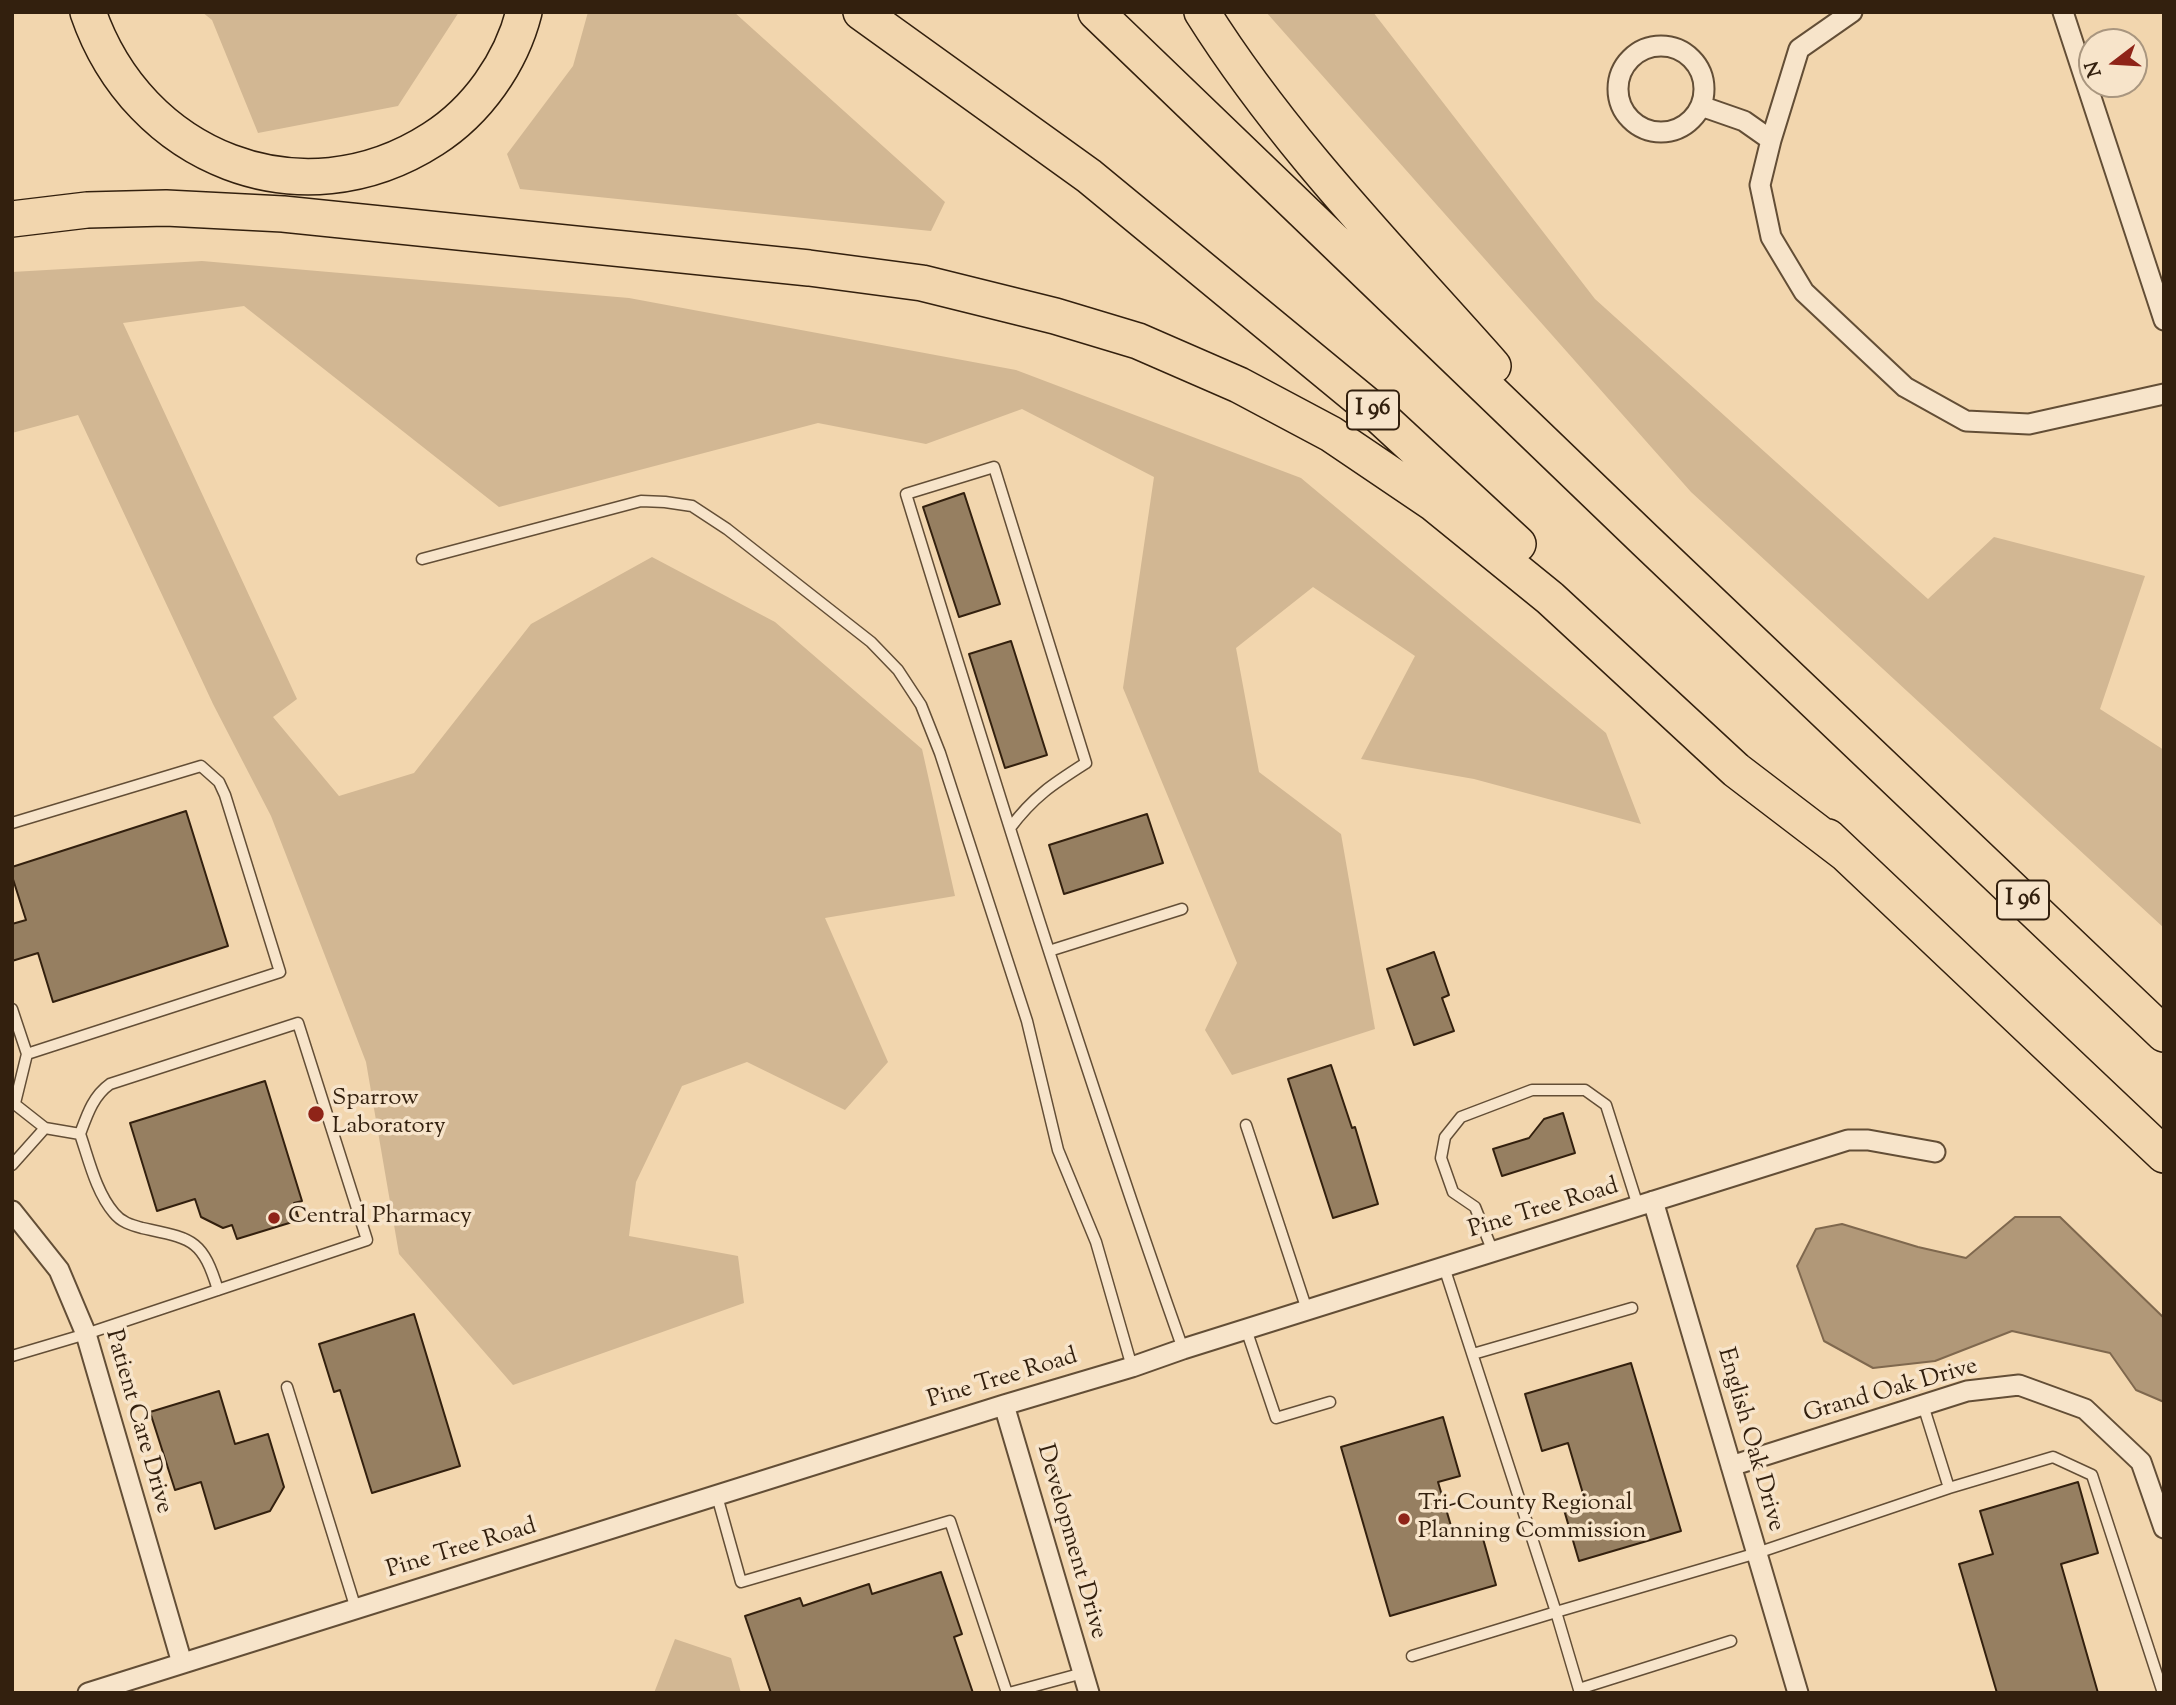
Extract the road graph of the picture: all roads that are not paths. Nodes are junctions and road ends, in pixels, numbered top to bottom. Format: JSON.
{"nodes":[{"id":1,"x":88,"y":12,"type":"edge"},
{"id":2,"x":524,"y":12,"type":"edge"},
{"id":3,"x":860,"y":12,"type":"edge"},
{"id":4,"x":1096,"y":12,"type":"edge"},
{"id":5,"x":1202,"y":12,"type":"edge"},
{"id":6,"x":1852,"y":12,"type":"edge"},
{"id":7,"x":2063,"y":12,"type":"edge"},
{"id":8,"x":1701,"y":106,"type":"junction"},
{"id":9,"x":1771,"y":140,"type":"junction"},
{"id":10,"x":12,"y":219,"type":"edge"},
{"id":11,"x":2164,"y":320,"type":"edge"},
{"id":12,"x":2164,"y":394,"type":"edge"},
{"id":13,"x":1644,"y":540,"type":"junction"},
{"id":14,"x":422,"y":559,"type":"dead end"},
{"id":15,"x":12,"y":823,"type":"edge"},
{"id":16,"x":1010,"y":828,"type":"junction"},
{"id":17,"x":1846,"y":853,"type":"junction"},
{"id":18,"x":1182,"y":909,"type":"dead end"},
{"id":19,"x":1049,"y":951,"type":"junction"},
{"id":20,"x":12,"y":1009,"type":"edge"},
{"id":21,"x":2164,"y":1034,"type":"edge"},
{"id":22,"x":27,"y":1054,"type":"junction"},
{"id":23,"x":13,"y":1102,"type":"edge"},
{"id":24,"x":1246,"y":1125,"type":"dead end"},
{"id":25,"x":45,"y":1128,"type":"junction"},
{"id":26,"x":80,"y":1134,"type":"junction"},
{"id":27,"x":1935,"y":1152,"type":"dead end"},
{"id":28,"x":2164,"y":1155,"type":"edge"},
{"id":29,"x":12,"y":1165,"type":"edge"},
{"id":30,"x":1646,"y":1204,"type":"junction"},
{"id":31,"x":12,"y":1210,"type":"edge"},
{"id":32,"x":1493,"y":1252,"type":"junction"},
{"id":33,"x":1444,"y":1267,"type":"junction"},
{"id":34,"x":218,"y":1290,"type":"junction"},
{"id":35,"x":1632,"y":1308,"type":"dead end"},
{"id":36,"x":1307,"y":1310,"type":"junction"},
{"id":37,"x":1246,"y":1329,"type":"junction"},
{"id":38,"x":86,"y":1334,"type":"junction"},
{"id":39,"x":1183,"y":1349,"type":"junction"},
{"id":40,"x":1473,"y":1354,"type":"junction"},
{"id":41,"x":12,"y":1356,"type":"edge"},
{"id":42,"x":1132,"y":1367,"type":"junction"},
{"id":43,"x":287,"y":1387,"type":"dead end"},
{"id":44,"x":1329,"y":1402,"type":"dead end"},
{"id":45,"x":1004,"y":1405,"type":"junction"},
{"id":46,"x":1923,"y":1405,"type":"junction"},
{"id":47,"x":1731,"y":1466,"type":"junction"},
{"id":48,"x":1949,"y":1488,"type":"junction"},
{"id":49,"x":717,"y":1496,"type":"junction"},
{"id":50,"x":2164,"y":1528,"type":"edge"},
{"id":51,"x":1757,"y":1553,"type":"junction"},
{"id":52,"x":356,"y":1609,"type":"junction"},
{"id":53,"x":1556,"y":1612,"type":"junction"},
{"id":54,"x":1731,"y":1641,"type":"dead end"},
{"id":55,"x":1412,"y":1656,"type":"dead end"},
{"id":56,"x":182,"y":1663,"type":"junction"},
{"id":57,"x":1083,"y":1673,"type":"junction"},
{"id":58,"x":2164,"y":1689,"type":"edge"},
{"id":59,"x":1580,"y":1691,"type":"edge"},
{"id":60,"x":88,"y":1693,"type":"edge"},
{"id":61,"x":1008,"y":1693,"type":"edge"},
{"id":62,"x":1089,"y":1693,"type":"edge"},
{"id":63,"x":1798,"y":1693,"type":"edge"}],
"edges":[{"from":1,"to":2,"type":"highway"},
{"from":3,"to":17,"type":"highway","number":"I 96"},
{"from":4,"to":13,"type":"highway","number":"I 96"},
{"from":5,"to":13,"type":"highway"},
{"from":6,"to":9,"type":"street"},
{"from":7,"to":11,"type":"street"},
{"from":8,"to":8,"type":"street"},
{"from":8,"to":9,"type":"street"},
{"from":9,"to":12,"type":"street"},
{"from":10,"to":17,"type":"highway"},
{"from":13,"to":21,"type":"highway","number":"I 96"},
{"from":14,"to":42,"type":"lane"},
{"from":15,"to":22,"type":"lane"},
{"from":16,"to":16,"type":"lane"},
{"from":16,"to":19,"type":"lane"},
{"from":17,"to":28,"type":"highway","number":"I 96"},
{"from":18,"to":19,"type":"lane"},
{"from":19,"to":39,"type":"lane"},
{"from":20,"to":22,"type":"lane"},
{"from":22,"to":23,"type":"lane"},
{"from":23,"to":25,"type":"lane"},
{"from":24,"to":36,"type":"lane"},
{"from":25,"to":26,"type":"lane"},
{"from":25,"to":29,"type":"lane"},
{"from":26,"to":34,"type":"lane"},
{"from":26,"to":34,"type":"lane"},
{"from":27,"to":30,"type":"street","name":"Pine Tree Road"},
{"from":30,"to":32,"type":"street","name":"Pine Tree Road"},
{"from":30,"to":32,"type":"lane"},
{"from":30,"to":47,"type":"street","name":"English Oak Drive"},
{"from":31,"to":38,"type":"street","name":"Patient Care Drive"},
{"from":32,"to":33,"type":"street","name":"Pine Tree Road"},
{"from":33,"to":36,"type":"street","name":"Pine Tree Road"},
{"from":33,"to":40,"type":"lane"},
{"from":34,"to":38,"type":"lane"},
{"from":35,"to":40,"type":"lane"},
{"from":36,"to":37,"type":"street","name":"Pine Tree Road"},
{"from":37,"to":39,"type":"street","name":"Pine Tree Road"},
{"from":37,"to":44,"type":"lane"},
{"from":38,"to":41,"type":"lane"},
{"from":38,"to":56,"type":"street","name":"Patient Care Drive"},
{"from":39,"to":42,"type":"street","name":"Pine Tree Road"},
{"from":40,"to":53,"type":"lane"},
{"from":42,"to":45,"type":"street","name":"Pine Tree Road"},
{"from":43,"to":52,"type":"lane"},
{"from":45,"to":49,"type":"street","name":"Pine Tree Road"},
{"from":45,"to":57,"type":"street","name":"Development Drive"},
{"from":46,"to":47,"type":"street","name":"Grand Oak Drive"},
{"from":46,"to":48,"type":"lane"},
{"from":46,"to":50,"type":"street","name":"Grand Oak Drive"},
{"from":47,"to":51,"type":"street","name":"English Oak Drive"},
{"from":48,"to":51,"type":"lane"},
{"from":48,"to":58,"type":"lane"},
{"from":49,"to":52,"type":"street","name":"Pine Tree Road"},
{"from":49,"to":61,"type":"lane"},
{"from":51,"to":53,"type":"lane"},
{"from":51,"to":63,"type":"street","name":"English Oak Drive"},
{"from":52,"to":56,"type":"street","name":"Pine Tree Road"},
{"from":53,"to":55,"type":"lane"},
{"from":53,"to":59,"type":"lane"},
{"from":54,"to":59,"type":"lane"},
{"from":56,"to":60,"type":"street","name":"Pine Tree Road"},
{"from":57,"to":61,"type":"lane"},
{"from":57,"to":62,"type":"street","name":"Development Drive"}]}
